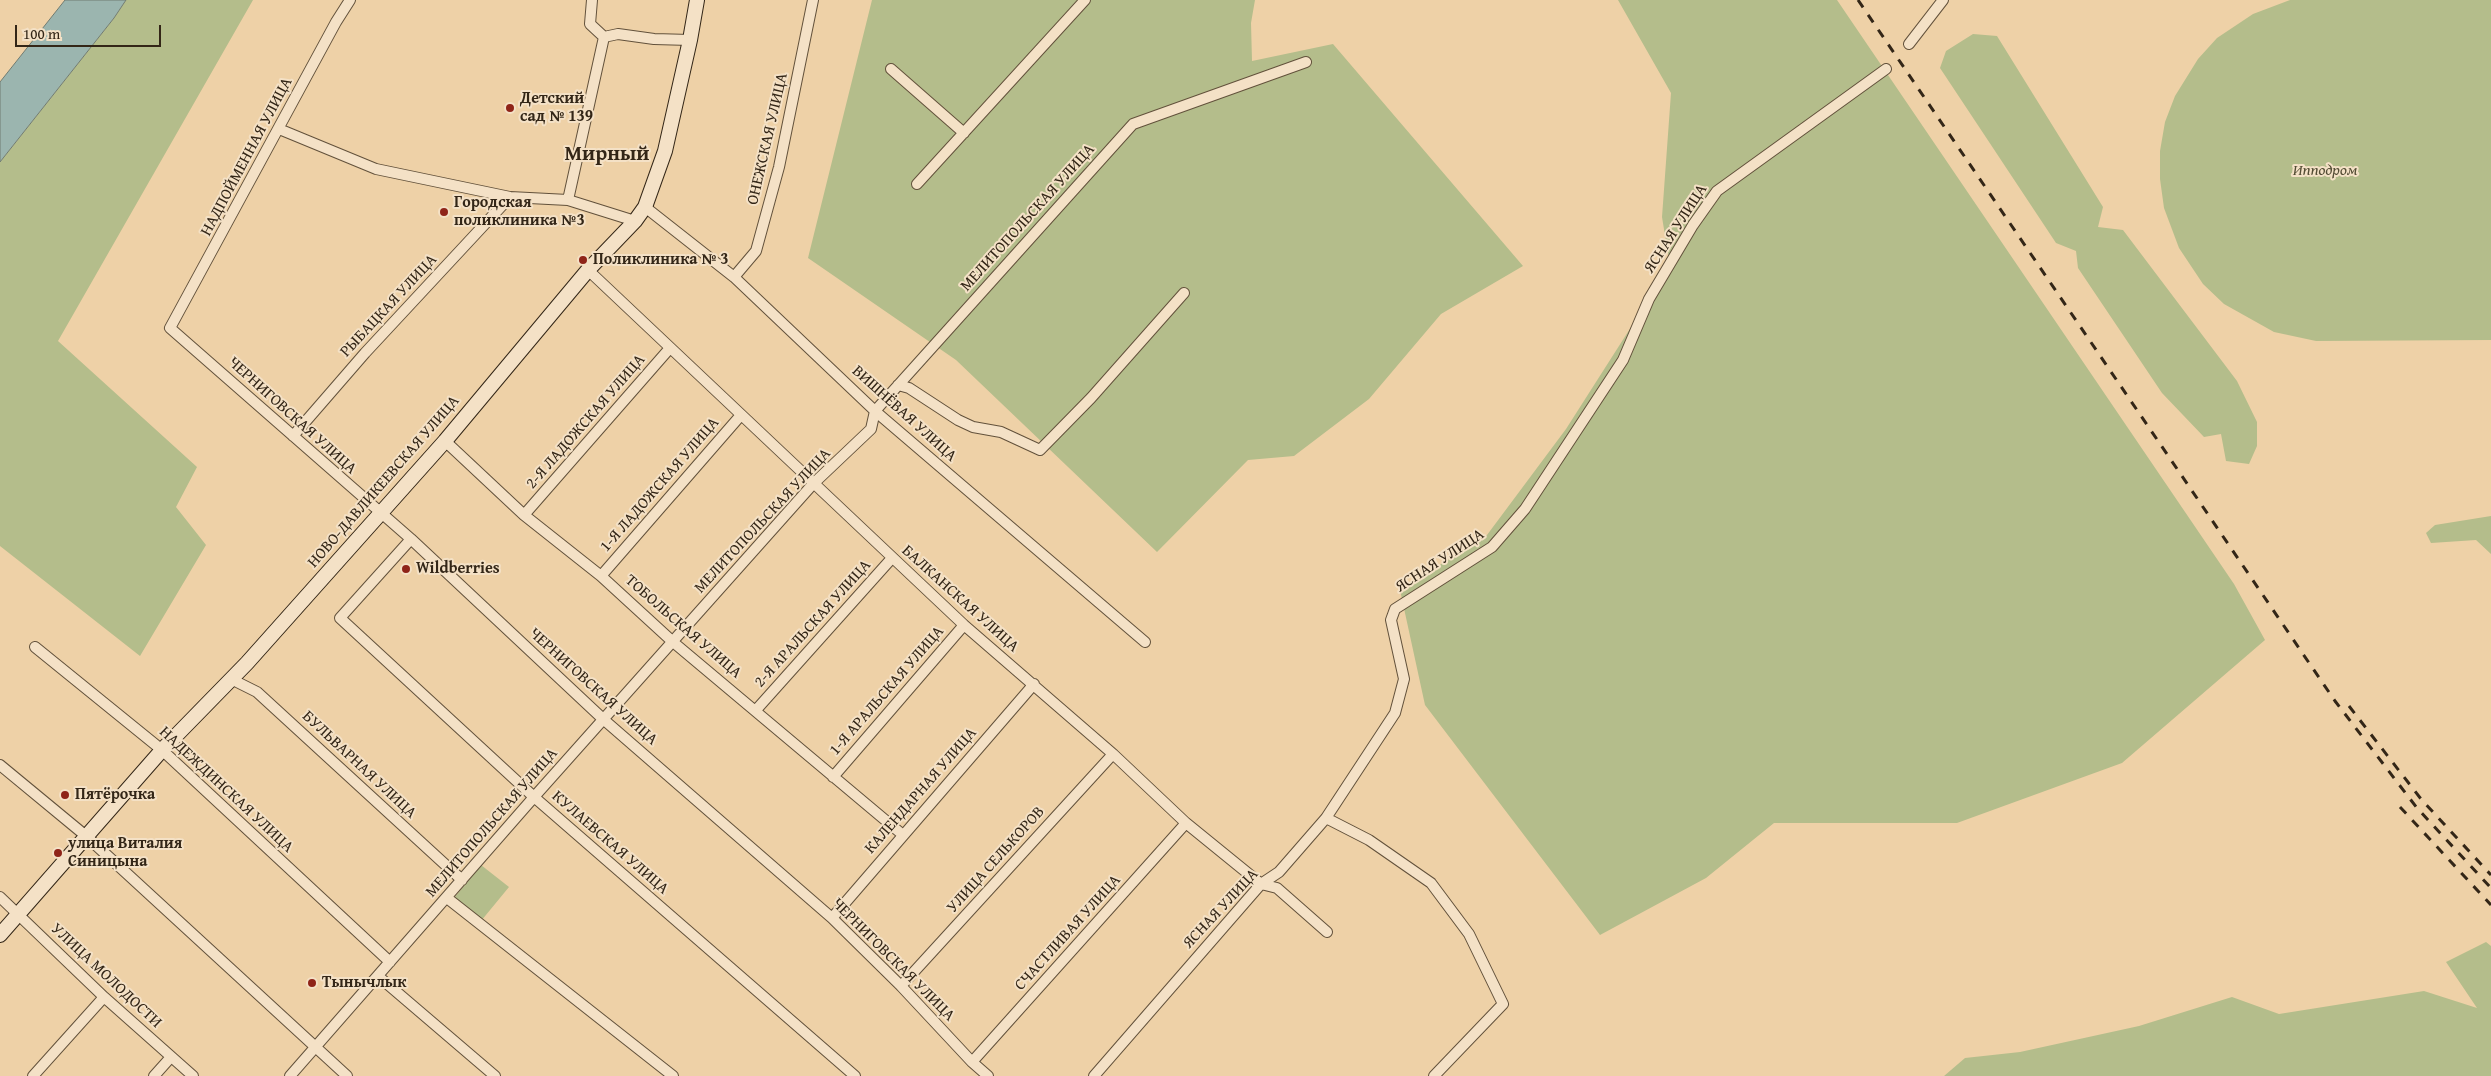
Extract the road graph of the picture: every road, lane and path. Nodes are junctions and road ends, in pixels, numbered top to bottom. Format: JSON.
{"nodes":[{"id":1,"x":350,"y":0,"type":"edge"},
{"id":2,"x":592,"y":0,"type":"edge"},
{"id":3,"x":697,"y":0,"type":"edge"},
{"id":4,"x":813,"y":0,"type":"edge"},
{"id":5,"x":1085,"y":0,"type":"edge"},
{"id":6,"x":1943,"y":0,"type":"edge"},
{"id":7,"x":604,"y":37,"type":"junction"},
{"id":8,"x":690,"y":40,"type":"junction"},
{"id":9,"x":1909,"y":44,"type":"dead end"},
{"id":10,"x":1306,"y":62,"type":"dead end"},
{"id":11,"x":891,"y":68,"type":"dead end"},
{"id":12,"x":1886,"y":69,"type":"dead end"},
{"id":13,"x":279,"y":129,"type":"junction"},
{"id":14,"x":964,"y":133,"type":"junction"},
{"id":15,"x":917,"y":184,"type":"dead end"},
{"id":16,"x":510,"y":197,"type":"junction"},
{"id":17,"x":568,"y":200,"type":"junction"},
{"id":18,"x":645,"y":207,"type":"junction"},
{"id":19,"x":634,"y":221,"type":"junction"},
{"id":20,"x":588,"y":270,"type":"junction"},
{"id":21,"x":734,"y":277,"type":"junction"},
{"id":22,"x":1184,"y":293,"type":"dead end"},
{"id":23,"x":170,"y":328,"type":"joint"},
{"id":24,"x":670,"y":348,"type":"junction"},
{"id":25,"x":898,"y":385,"type":"junction"},
{"id":26,"x":875,"y":411,"type":"junction"},
{"id":27,"x":741,"y":415,"type":"junction"},
{"id":28,"x":293,"y":436,"type":"junction"},
{"id":29,"x":445,"y":441,"type":"junction"},
{"id":30,"x":813,"y":484,"type":"junction"},
{"id":31,"x":380,"y":514,"type":"junction"},
{"id":32,"x":524,"y":515,"type":"junction"},
{"id":33,"x":411,"y":540,"type":"junction"},
{"id":34,"x":892,"y":558,"type":"junction"},
{"id":35,"x":601,"y":576,"type":"junction"},
{"id":36,"x":964,"y":626,"type":"junction"},
{"id":37,"x":673,"y":642,"type":"junction"},
{"id":38,"x":1145,"y":642,"type":"dead end"},
{"id":39,"x":35,"y":647,"type":"dead end"},
{"id":40,"x":231,"y":680,"type":"junction"},
{"id":41,"x":1034,"y":684,"type":"junction"},
{"id":42,"x":756,"y":710,"type":"junction"},
{"id":43,"x":603,"y":719,"type":"junction"},
{"id":44,"x":162,"y":750,"type":"junction"},
{"id":45,"x":1113,"y":754,"type":"junction"},
{"id":46,"x":0,"y":765,"type":"edge"},
{"id":47,"x":833,"y":777,"type":"junction"},
{"id":48,"x":534,"y":797,"type":"junction"},
{"id":49,"x":1326,"y":818,"type":"junction"},
{"id":50,"x":1186,"y":824,"type":"junction"},
{"id":51,"x":86,"y":836,"type":"junction"},
{"id":52,"x":903,"y":836,"type":"junction"},
{"id":53,"x":462,"y":880,"type":"junction"},
{"id":54,"x":1261,"y":884,"type":"junction"},
{"id":55,"x":0,"y":897,"type":"edge"},
{"id":56,"x":447,"y":898,"type":"junction"},
{"id":57,"x":18,"y":913,"type":"junction"},
{"id":58,"x":832,"y":918,"type":"junction"},
{"id":59,"x":1327,"y":932,"type":"dead end"},
{"id":60,"x":0,"y":936,"type":"edge"},
{"id":61,"x":390,"y":962,"type":"junction"},
{"id":62,"x":378,"y":976,"type":"junction"},
{"id":63,"x":901,"y":986,"type":"junction"},
{"id":64,"x":104,"y":997,"type":"junction"},
{"id":65,"x":315,"y":1048,"type":"junction"},
{"id":66,"x":171,"y":1057,"type":"junction"},
{"id":67,"x":1449,"y":1058,"type":"junction"},
{"id":68,"x":972,"y":1062,"type":"junction"},
{"id":69,"x":33,"y":1076,"type":"edge"},
{"id":70,"x":154,"y":1076,"type":"edge"},
{"id":71,"x":193,"y":1076,"type":"edge"},
{"id":72,"x":290,"y":1076,"type":"edge"},
{"id":73,"x":347,"y":1076,"type":"edge"},
{"id":74,"x":495,"y":1076,"type":"edge"},
{"id":75,"x":673,"y":1076,"type":"edge"},
{"id":76,"x":854,"y":1076,"type":"edge"},
{"id":77,"x":988,"y":1076,"type":"edge"},
{"id":78,"x":1094,"y":1076,"type":"edge"},
{"id":79,"x":1434,"y":1076,"type":"edge"},
{"id":80,"x":1443,"y":1076,"type":"edge"}],
"edges":[{"from":1,"to":13,"type":"street","name":"НАДПОЙМЕННАЯ УЛИЦА"},
{"from":2,"to":7,"type":"street"},
{"from":3,"to":8,"type":"street","name":"НОВО-ДАВЛИКЕЕВСКАЯ УЛИЦА"},
{"from":4,"to":21,"type":"street","name":"ОНЕЖСКАЯ УЛИЦА"},
{"from":5,"to":14,"type":"street"},
{"from":6,"to":9,"type":"street"},
{"from":7,"to":8,"type":"street"},
{"from":7,"to":17,"type":"street"},
{"from":8,"to":18,"type":"street","name":"НОВО-ДАВЛИКЕЕВСКАЯ УЛИЦА"},
{"from":10,"to":25,"type":"street","name":"МЕЛИТОПОЛЬСКАЯ УЛИЦА"},
{"from":11,"to":14,"type":"street"},
{"from":12,"to":49,"type":"street","name":"ЯСНАЯ УЛИЦА"},
{"from":13,"to":16,"type":"street"},
{"from":13,"to":23,"type":"street","name":"НАДПОЙМЕННАЯ УЛИЦА"},
{"from":14,"to":15,"type":"street"},
{"from":16,"to":17,"type":"street"},
{"from":16,"to":28,"type":"street","name":"РЫБАЦКАЯ УЛИЦА"},
{"from":17,"to":19,"type":"street"},
{"from":18,"to":19,"type":"street","name":"НОВО-ДАВЛИКЕЕВСКАЯ УЛИЦА"},
{"from":18,"to":21,"type":"street","name":"ВИШНЁВАЯ УЛИЦА"},
{"from":19,"to":20,"type":"street","name":"НОВО-ДАВЛИКЕЕВСКАЯ УЛИЦА"},
{"from":20,"to":24,"type":"street","name":"БАЛКАНСКАЯ УЛИЦА"},
{"from":20,"to":29,"type":"street","name":"НОВО-ДАВЛИКЕЕВСКАЯ УЛИЦА"},
{"from":21,"to":26,"type":"street","name":"ВИШНЁВАЯ УЛИЦА"},
{"from":22,"to":25,"type":"street"},
{"from":23,"to":28,"type":"street","name":"ЧЕРНИГОВСКАЯ УЛИЦА"},
{"from":24,"to":27,"type":"street","name":"БАЛКАНСКАЯ УЛИЦА"},
{"from":24,"to":32,"type":"street","name":"2-Я ЛАДОЖСКАЯ УЛИЦА"},
{"from":25,"to":26,"type":"street","name":"МЕЛИТОПОЛЬСКАЯ УЛИЦА"},
{"from":26,"to":30,"type":"street","name":"МЕЛИТОПОЛЬСКАЯ УЛИЦА"},
{"from":26,"to":38,"type":"street","name":"ВИШНЁВАЯ УЛИЦА"},
{"from":27,"to":30,"type":"street","name":"БАЛКАНСКАЯ УЛИЦА"},
{"from":27,"to":35,"type":"street","name":"1-Я ЛАДОЖСКАЯ УЛИЦА"},
{"from":28,"to":31,"type":"street","name":"ЧЕРНИГОВСКАЯ УЛИЦА"},
{"from":29,"to":31,"type":"street","name":"НОВО-ДАВЛИКЕЕВСКАЯ УЛИЦА"},
{"from":29,"to":32,"type":"street","name":"ТОБОЛЬСКАЯ УЛИЦА"},
{"from":30,"to":34,"type":"street","name":"БАЛКАНСКАЯ УЛИЦА"},
{"from":30,"to":37,"type":"street","name":"МЕЛИТОПОЛЬСКАЯ УЛИЦА"},
{"from":31,"to":33,"type":"street","name":"ЧЕРНИГОВСКАЯ УЛИЦА"},
{"from":31,"to":40,"type":"street","name":"НОВО-ДАВЛИКЕЕВСКАЯ УЛИЦА"},
{"from":32,"to":35,"type":"street","name":"ТОБОЛЬСКАЯ УЛИЦА"},
{"from":33,"to":43,"type":"street","name":"ЧЕРНИГОВСКАЯ УЛИЦА"},
{"from":33,"to":48,"type":"street","name":"КУЛАЕВСКАЯ УЛИЦА"},
{"from":34,"to":36,"type":"street","name":"БАЛКАНСКАЯ УЛИЦА"},
{"from":34,"to":42,"type":"street","name":"2-Я АРАЛЬСКАЯ УЛИЦА"},
{"from":35,"to":37,"type":"street","name":"ТОБОЛЬСКАЯ УЛИЦА"},
{"from":36,"to":41,"type":"street","name":"БАЛКАНСКАЯ УЛИЦА"},
{"from":36,"to":47,"type":"street","name":"1-Я АРАЛЬСКАЯ УЛИЦА"},
{"from":37,"to":42,"type":"street","name":"ТОБОЛЬСКАЯ УЛИЦА"},
{"from":37,"to":43,"type":"street","name":"МЕЛИТОПОЛЬСКАЯ УЛИЦА"},
{"from":39,"to":44,"type":"street","name":"НАДЕЖДИНСКАЯ УЛИЦА"},
{"from":40,"to":44,"type":"street","name":"НОВО-ДАВЛИКЕЕВСКАЯ УЛИЦА"},
{"from":40,"to":53,"type":"street","name":"БУЛЬВАРНАЯ УЛИЦА"},
{"from":41,"to":45,"type":"street","name":"БАЛКАНСКАЯ УЛИЦА"},
{"from":41,"to":52,"type":"street","name":"КАЛЕНДАРНАЯ УЛИЦА"},
{"from":42,"to":47,"type":"street","name":"ТОБОЛЬСКАЯ УЛИЦА"},
{"from":43,"to":48,"type":"street","name":"МЕЛИТОПОЛЬСКАЯ УЛИЦА"},
{"from":43,"to":58,"type":"street","name":"ЧЕРНИГОВСКАЯ УЛИЦА"},
{"from":44,"to":51,"type":"street","name":"НОВО-ДАВЛИКЕЕВСКАЯ УЛИЦА"},
{"from":44,"to":61,"type":"street","name":"НАДЕЖДИНСКАЯ УЛИЦА"},
{"from":45,"to":50,"type":"street","name":"БАЛКАНСКАЯ УЛИЦА"},
{"from":45,"to":63,"type":"street","name":"УЛИЦА СЕЛЬКОРОВ"},
{"from":46,"to":51,"type":"street"},
{"from":47,"to":52,"type":"street","name":"ТОБОЛЬСКАЯ УЛИЦА"},
{"from":48,"to":53,"type":"street","name":"МЕЛИТОПОЛЬСКАЯ УЛИЦА"},
{"from":48,"to":76,"type":"street","name":"КУЛАЕВСКАЯ УЛИЦА"},
{"from":49,"to":54,"type":"street","name":"ЯСНАЯ УЛИЦА"},
{"from":49,"to":67,"type":"street"},
{"from":50,"to":54,"type":"street","name":"БАЛКАНСКАЯ УЛИЦА"},
{"from":50,"to":68,"type":"street","name":"СЧАСТЛИВАЯ УЛИЦА"},
{"from":51,"to":57,"type":"street","name":"НОВО-ДАВЛИКЕЕВСКАЯ УЛИЦА"},
{"from":51,"to":65,"type":"street"},
{"from":52,"to":58,"type":"street","name":"КАЛЕНДАРНАЯ УЛИЦА"},
{"from":53,"to":56,"type":"street","name":"МЕЛИТОПОЛЬСКАЯ УЛИЦА"},
{"from":54,"to":59,"type":"street","name":"БАЛКАНСКАЯ УЛИЦА"},
{"from":54,"to":78,"type":"street","name":"ЯСНАЯ УЛИЦА"},
{"from":55,"to":57,"type":"street","name":"УЛИЦА МОЛОДОСТИ"},
{"from":56,"to":61,"type":"street","name":"МЕЛИТОПОЛЬСКАЯ УЛИЦА"},
{"from":56,"to":75,"type":"street"},
{"from":57,"to":60,"type":"street","name":"НОВО-ДАВЛИКЕЕВСКАЯ УЛИЦА"},
{"from":57,"to":64,"type":"street","name":"УЛИЦА МОЛОДОСТИ"},
{"from":58,"to":63,"type":"street","name":"ЧЕРНИГОВСКАЯ УЛИЦА"},
{"from":61,"to":62,"type":"street","name":"МЕЛИТОПОЛЬСКАЯ УЛИЦА"},
{"from":62,"to":65,"type":"street","name":"МЕЛИТОПОЛЬСКАЯ УЛИЦА"},
{"from":62,"to":74,"type":"street"},
{"from":63,"to":68,"type":"street","name":"ЧЕРНИГОВСКАЯ УЛИЦА"},
{"from":64,"to":66,"type":"street","name":"УЛИЦА МОЛОДОСТИ"},
{"from":64,"to":69,"type":"street"},
{"from":65,"to":72,"type":"street","name":"МЕЛИТОПОЛЬСКАЯ УЛИЦА"},
{"from":65,"to":73,"type":"street"},
{"from":66,"to":70,"type":"street"},
{"from":66,"to":71,"type":"street","name":"УЛИЦА МОЛОДОСТИ"},
{"from":67,"to":79,"type":"street"},
{"from":67,"to":80,"type":"street"},
{"from":68,"to":77,"type":"street","name":"ЧЕРНИГОВСКАЯ УЛИЦА"}]}
